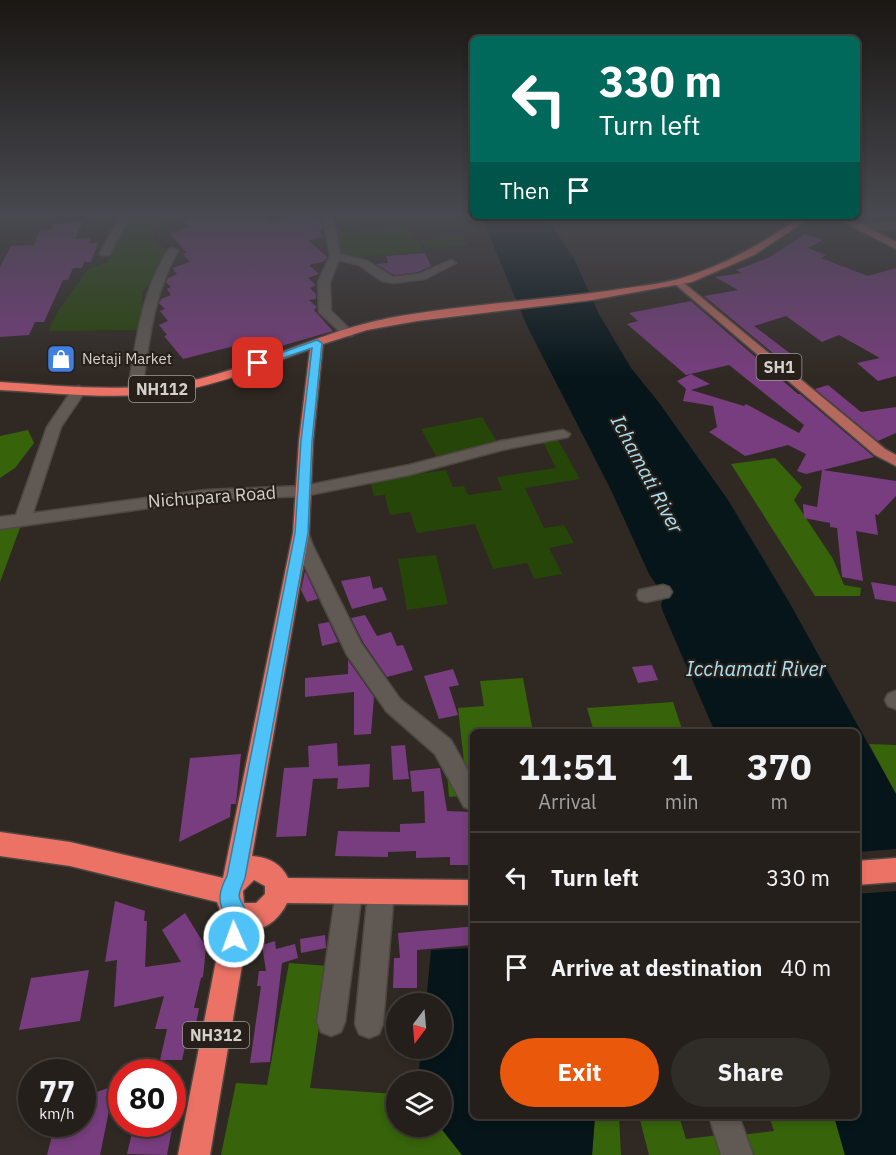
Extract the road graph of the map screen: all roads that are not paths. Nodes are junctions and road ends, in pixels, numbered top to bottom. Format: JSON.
{"nodes":[{"id":1,"x":162,"y":270,"type":"edge"},
{"id":2,"x":329,"y":270,"type":"edge"},
{"id":3,"x":373,"y":270,"type":"edge"},
{"id":4,"x":436,"y":270,"type":"edge"},
{"id":5,"x":712,"y":270,"type":"edge"},
{"id":6,"x":679,"y":282,"type":"junction"},
{"id":7,"x":348,"y":333,"type":"junction"},
{"id":8,"x":317,"y":343,"type":"junction"},
{"id":9,"x":0,"y":386,"type":"edge"},
{"id":10,"x":79,"y":390,"type":"junction"},
{"id":11,"x":135,"y":391,"type":"junction"},
{"id":12,"x":563,"y":434,"type":"dead end"},
{"id":13,"x":880,"y":452,"type":"junction"},
{"id":14,"x":896,"y":456,"type":"edge"},
{"id":15,"x":896,"y":461,"type":"edge"},
{"id":16,"x":304,"y":491,"type":"junction"},
{"id":17,"x":24,"y":519,"type":"junction"},
{"id":18,"x":0,"y":523,"type":"edge"},
{"id":19,"x":301,"y":533,"type":"junction"},
{"id":20,"x":470,"y":795,"type":"edge"},
{"id":21,"x":0,"y":844,"type":"edge"},
{"id":22,"x":896,"y":870,"type":"edge"},
{"id":23,"x":860,"y":873,"type":"edge"},
{"id":24,"x":279,"y":890,"type":"junction"},
{"id":25,"x":349,"y":892,"type":"junction"},
{"id":26,"x":381,"y":892,"type":"junction"},
{"id":27,"x":470,"y":893,"type":"edge"},
{"id":28,"x":234,"y":895,"type":"junction"},
{"id":29,"x":331,"y":1022,"type":"dead end"},
{"id":30,"x":369,"y":1024,"type":"dead end"},
{"id":31,"x":725,"y":1119,"type":"edge"},
{"id":32,"x":194,"y":1155,"type":"edge"},
{"id":33,"x":737,"y":1155,"type":"edge"}],
"edges":[{"from":1,"to":11,"type":"street"},
{"from":2,"to":7,"type":"street"},
{"from":3,"to":4,"type":"street"},
{"from":5,"to":6,"type":"highway","number":"NH112"},
{"from":6,"to":7,"type":"highway","number":"NH112"},
{"from":6,"to":13,"type":"main road","number":"SH1"},
{"from":7,"to":8,"type":"highway","number":"NH112"},
{"from":8,"to":11,"type":"highway","number":"NH112"},
{"from":8,"to":16,"type":"highway","number":"NH312"},
{"from":9,"to":10,"type":"highway","number":"NH112"},
{"from":10,"to":11,"type":"highway","number":"NH112"},
{"from":10,"to":17,"type":"street"},
{"from":12,"to":16,"type":"street","name":"Nichupara Road"},
{"from":13,"to":14,"type":"main road"},
{"from":13,"to":15,"type":"main road","number":"SH1"},
{"from":16,"to":17,"type":"street","name":"Nichupara Road"},
{"from":16,"to":19,"type":"highway","number":"NH312"},
{"from":17,"to":18,"type":"street","name":"Nichupara Road"},
{"from":19,"to":20,"type":"street"},
{"from":19,"to":28,"type":"highway","number":"NH312"},
{"from":21,"to":28,"type":"highway"},
{"from":22,"to":23,"type":"highway"},
{"from":24,"to":25,"type":"highway"},
{"from":24,"to":28,"type":"highway"},
{"from":24,"to":28,"type":"highway"},
{"from":25,"to":26,"type":"highway"},
{"from":25,"to":29,"type":"street"},
{"from":26,"to":27,"type":"highway"},
{"from":26,"to":30,"type":"street"},
{"from":28,"to":32,"type":"highway","number":"NH312"},
{"from":31,"to":33,"type":"street"}]}
